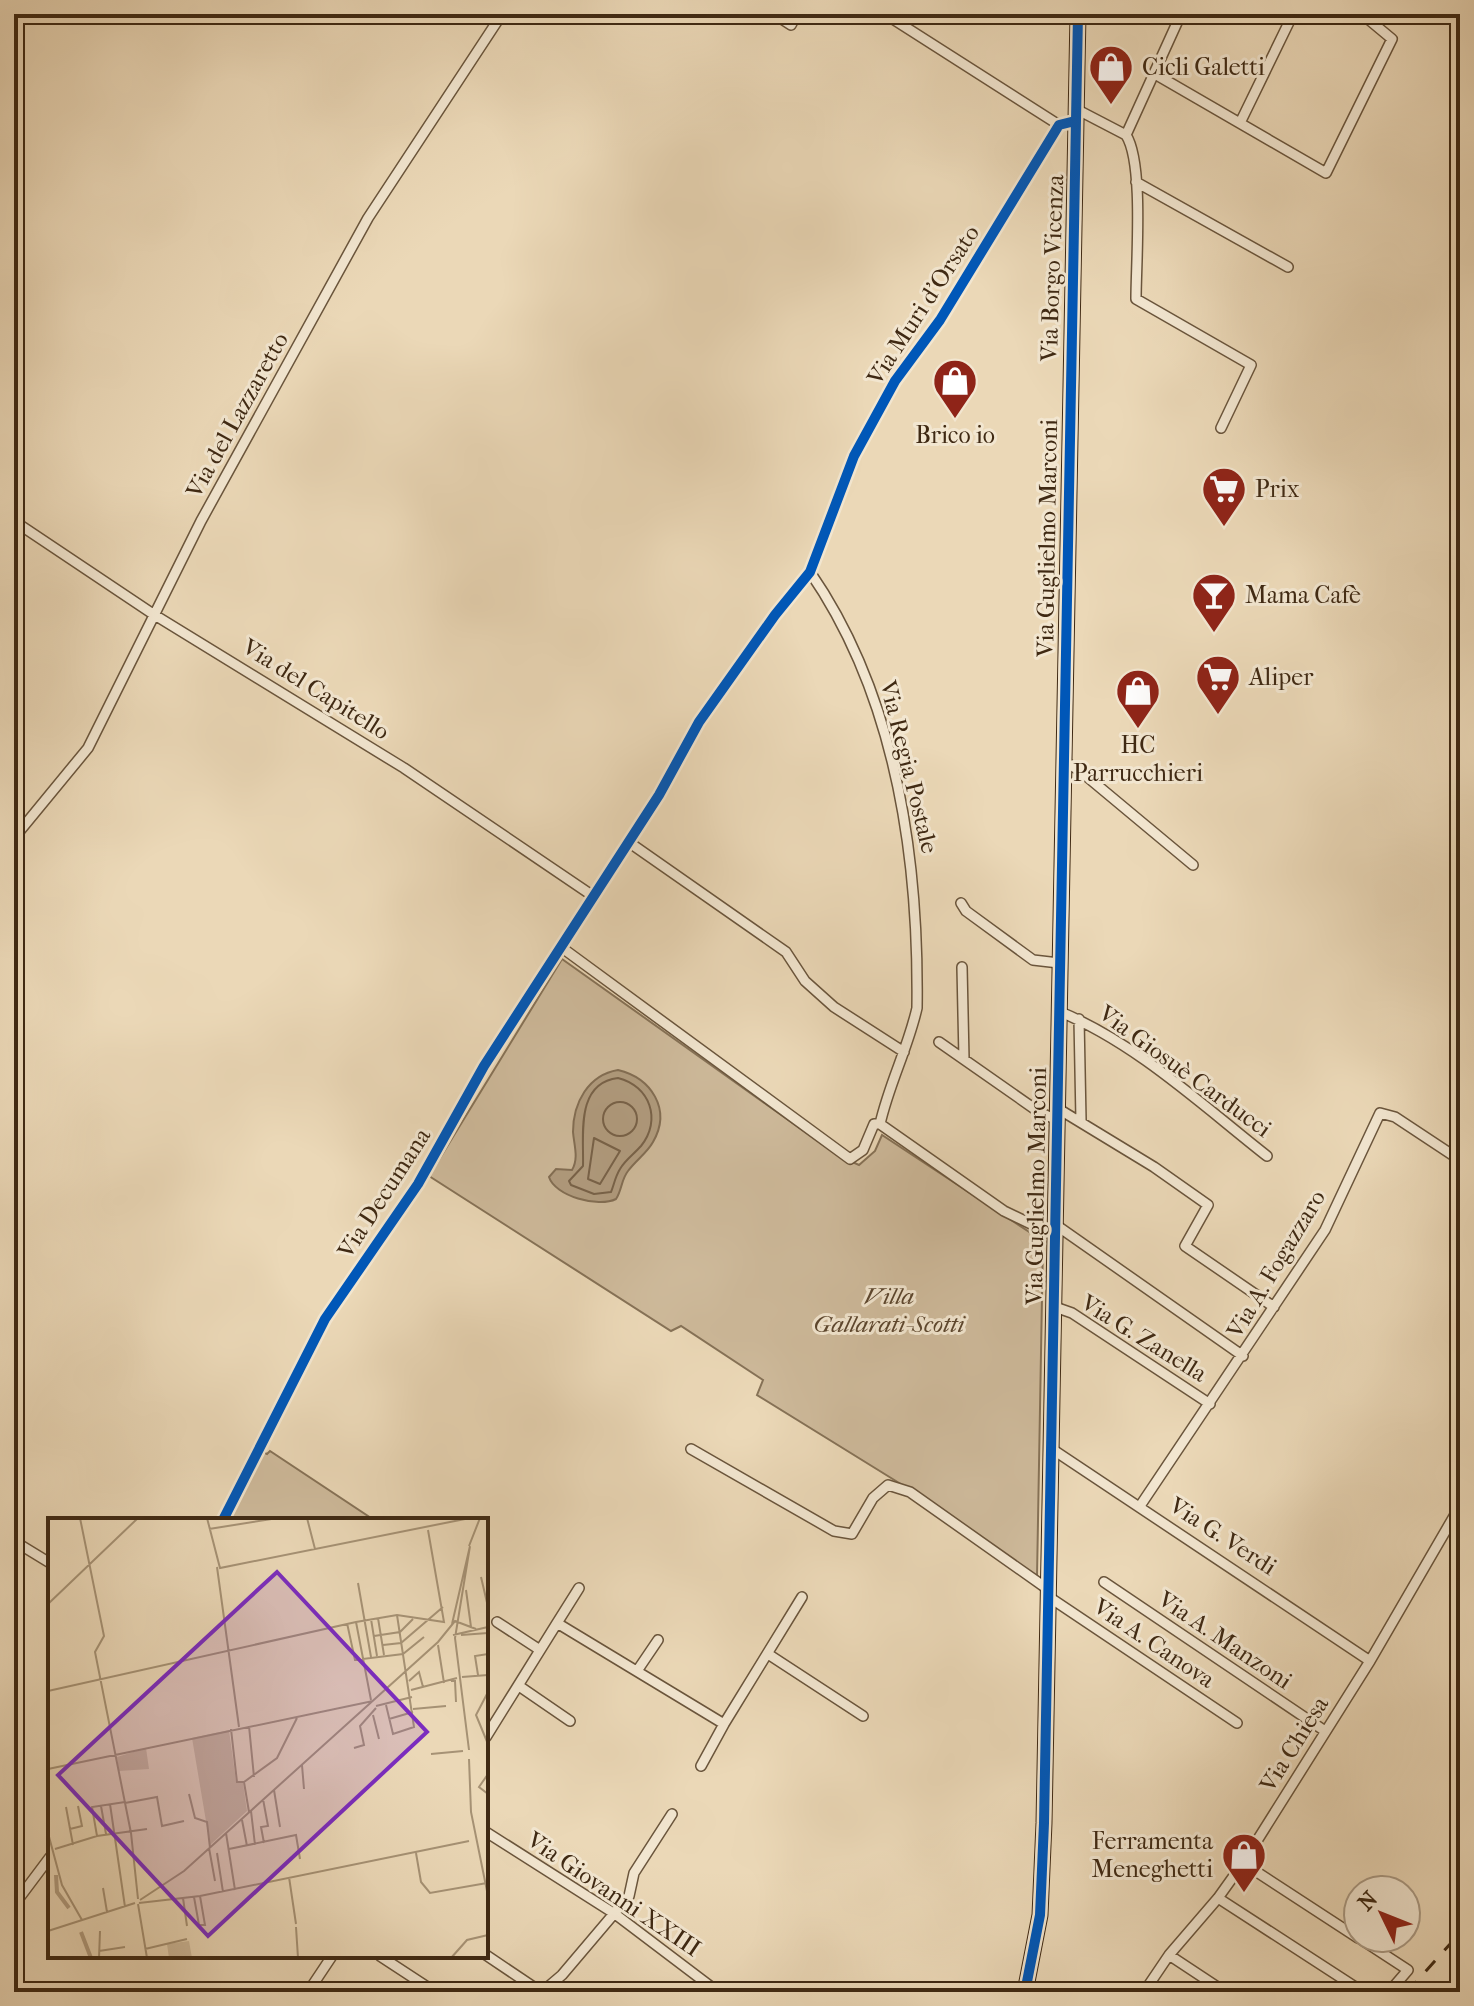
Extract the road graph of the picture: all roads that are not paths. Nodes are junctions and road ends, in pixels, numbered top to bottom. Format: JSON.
{"nodes":[{"id":1,"x":502,"y":14,"type":"edge"},
{"id":2,"x":774,"y":14,"type":"edge"},
{"id":3,"x":797,"y":14,"type":"edge"},
{"id":4,"x":885,"y":14,"type":"edge"},
{"id":5,"x":1078,"y":14,"type":"edge"},
{"id":6,"x":1181,"y":14,"type":"edge"},
{"id":7,"x":1293,"y":14,"type":"edge"},
{"id":8,"x":1362,"y":14,"type":"edge"},
{"id":9,"x":1155,"y":74,"type":"junction"},
{"id":10,"x":1075,"y":115,"type":"junction"},
{"id":11,"x":1240,"y":123,"type":"junction"},
{"id":12,"x":1059,"y":125,"type":"junction"},
{"id":13,"x":1126,"y":135,"type":"junction"},
{"id":14,"x":1136,"y":182,"type":"junction"},
{"id":15,"x":1288,"y":267,"type":"dead end"},
{"id":16,"x":1069,"y":378,"type":"joint"},
{"id":17,"x":1221,"y":428,"type":"dead end"},
{"id":18,"x":14,"y":521,"type":"edge"},
{"id":19,"x":810,"y":572,"type":"junction"},
{"id":20,"x":153,"y":614,"type":"junction"},
{"id":21,"x":1063,"y":761,"type":"junction"},
{"id":22,"x":14,"y":838,"type":"edge"},
{"id":23,"x":630,"y":843,"type":"junction"},
{"id":24,"x":1193,"y":865,"type":"dead end"},
{"id":25,"x":593,"y":896,"type":"junction"},
{"id":26,"x":961,"y":903,"type":"dead end"},
{"id":27,"x":561,"y":947,"type":"junction"},
{"id":28,"x":1059,"y":963,"type":"junction"},
{"id":29,"x":962,"y":967,"type":"dead end"},
{"id":30,"x":1058,"y":1011,"type":"junction"},
{"id":31,"x":1079,"y":1019,"type":"junction"},
{"id":32,"x":939,"y":1042,"type":"dead end"},
{"id":33,"x":904,"y":1052,"type":"junction"},
{"id":34,"x":964,"y":1059,"type":"junction"},
{"id":35,"x":1057,"y":1114,"type":"junction"},
{"id":36,"x":1081,"y":1120,"type":"junction"},
{"id":37,"x":880,"y":1124,"type":"junction"},
{"id":38,"x":1267,"y":1156,"type":"dead end"},
{"id":39,"x":1460,"y":1160,"type":"edge"},
{"id":40,"x":1056,"y":1231,"type":"junction"},
{"id":41,"x":1055,"y":1307,"type":"junction"},
{"id":42,"x":1274,"y":1307,"type":"junction"},
{"id":43,"x":1243,"y":1356,"type":"junction"},
{"id":44,"x":1210,"y":1404,"type":"junction"},
{"id":45,"x":691,"y":1449,"type":"dead end"},
{"id":46,"x":1052,"y":1449,"type":"junction"},
{"id":47,"x":1140,"y":1506,"type":"junction"},
{"id":48,"x":1460,"y":1506,"type":"edge"},
{"id":49,"x":224,"y":1518,"type":"edge"},
{"id":50,"x":14,"y":1541,"type":"edge"},
{"id":51,"x":48,"y":1562,"type":"edge"},
{"id":52,"x":1104,"y":1582,"type":"dead end"},
{"id":53,"x":579,"y":1588,"type":"dead end"},
{"id":54,"x":1049,"y":1594,"type":"junction"},
{"id":55,"x":802,"y":1597,"type":"dead end"},
{"id":56,"x":497,"y":1622,"type":"dead end"},
{"id":57,"x":557,"y":1623,"type":"junction"},
{"id":58,"x":658,"y":1640,"type":"dead end"},
{"id":59,"x":540,"y":1650,"type":"junction"},
{"id":60,"x":768,"y":1654,"type":"junction"},
{"id":61,"x":1370,"y":1661,"type":"junction"},
{"id":62,"x":637,"y":1671,"type":"junction"},
{"id":63,"x":520,"y":1683,"type":"junction"},
{"id":64,"x":863,"y":1716,"type":"dead end"},
{"id":65,"x":570,"y":1721,"type":"dead end"},
{"id":66,"x":1237,"y":1723,"type":"dead end"},
{"id":67,"x":724,"y":1724,"type":"junction"},
{"id":68,"x":1325,"y":1731,"type":"junction"},
{"id":69,"x":488,"y":1734,"type":"edge"},
{"id":70,"x":701,"y":1766,"type":"dead end"},
{"id":71,"x":672,"y":1814,"type":"dead end"},
{"id":72,"x":488,"y":1833,"type":"edge"},
{"id":73,"x":48,"y":1860,"type":"edge"},
{"id":74,"x":1243,"y":1863,"type":"junction"},
{"id":75,"x":1218,"y":1898,"type":"junction"},
{"id":76,"x":14,"y":1905,"type":"edge"},
{"id":77,"x":615,"y":1914,"type":"junction"},
{"id":78,"x":1342,"y":1928,"type":"edge"},
{"id":79,"x":1383,"y":1954,"type":"edge"},
{"id":80,"x":1169,"y":1955,"type":"junction"},
{"id":81,"x":488,"y":1956,"type":"edge"},
{"id":82,"x":331,"y":1958,"type":"edge"},
{"id":83,"x":383,"y":1958,"type":"edge"},
{"id":84,"x":315,"y":1989,"type":"edge"},
{"id":85,"x":435,"y":1992,"type":"edge"},
{"id":86,"x":541,"y":1992,"type":"edge"},
{"id":87,"x":718,"y":1992,"type":"edge"},
{"id":88,"x":1025,"y":1992,"type":"edge"},
{"id":89,"x":1144,"y":1992,"type":"edge"},
{"id":90,"x":1225,"y":1992,"type":"edge"},
{"id":91,"x":1363,"y":1992,"type":"edge"},
{"id":92,"x":1389,"y":1992,"type":"edge"}],
"edges":[{"from":1,"to":20,"type":"street","name":"Via del Lazzaretto"},
{"from":2,"to":3,"type":"street"},
{"from":4,"to":12,"type":"street"},
{"from":5,"to":10,"type":"street","name":"Via Borgo Vicenza"},
{"from":6,"to":9,"type":"street"},
{"from":7,"to":11,"type":"street"},
{"from":8,"to":11,"type":"street"},
{"from":9,"to":11,"type":"street"},
{"from":9,"to":13,"type":"street"},
{"from":10,"to":12,"type":"street"},
{"from":10,"to":13,"type":"street"},
{"from":10,"to":16,"type":"street","name":"Via Borgo Vicenza"},
{"from":12,"to":19,"type":"street","name":"Via Muri d'Orsato"},
{"from":13,"to":14,"type":"street"},
{"from":14,"to":15,"type":"street"},
{"from":14,"to":17,"type":"street"},
{"from":16,"to":21,"type":"street","name":"Via Guglielmo Marconi"},
{"from":18,"to":20,"type":"street","name":"Via del Capitello"},
{"from":19,"to":23,"type":"street","name":"Via Muri d'Orsato"},
{"from":19,"to":33,"type":"street","name":"Via Regia Postale"},
{"from":20,"to":22,"type":"street","name":"Via del Lazzaretto"},
{"from":20,"to":25,"type":"street","name":"Via del Capitello"},
{"from":21,"to":24,"type":"street"},
{"from":21,"to":28,"type":"street","name":"Via Guglielmo Marconi"},
{"from":23,"to":25,"type":"street","name":"Via Decumana"},
{"from":23,"to":33,"type":"street"},
{"from":25,"to":27,"type":"street","name":"Via Decumana"},
{"from":26,"to":28,"type":"street"},
{"from":27,"to":37,"type":"street","name":"Via Regia Postale"},
{"from":27,"to":49,"type":"street","name":"Via Decumana"},
{"from":28,"to":30,"type":"street","name":"Via Guglielmo Marconi"},
{"from":29,"to":34,"type":"street"},
{"from":30,"to":31,"type":"street","name":"Via Giosuè Carducci"},
{"from":30,"to":35,"type":"street","name":"Via Guglielmo Marconi"},
{"from":31,"to":36,"type":"street","name":"Via Giosuè Carducci"},
{"from":31,"to":38,"type":"street","name":"Via Giosuè Carducci"},
{"from":32,"to":34,"type":"street"},
{"from":33,"to":37,"type":"street","name":"Via Regia Postale"},
{"from":34,"to":35,"type":"street"},
{"from":35,"to":36,"type":"street"},
{"from":35,"to":40,"type":"street","name":"Via Guglielmo Marconi"},
{"from":36,"to":42,"type":"street"},
{"from":37,"to":40,"type":"street"},
{"from":39,"to":42,"type":"street","name":"Via A. Fogazzaro"},
{"from":40,"to":41,"type":"street","name":"Via Guglielmo Marconi"},
{"from":40,"to":43,"type":"street"},
{"from":41,"to":44,"type":"street","name":"Via G. Zanella"},
{"from":41,"to":46,"type":"street","name":"Via Guglielmo Marconi"},
{"from":42,"to":43,"type":"street","name":"Via A. Fogazzaro"},
{"from":43,"to":44,"type":"street","name":"Via A. Fogazzaro"},
{"from":44,"to":47,"type":"street","name":"Via A. Fogazzaro"},
{"from":45,"to":54,"type":"street","name":"Via A. Canova"},
{"from":46,"to":47,"type":"street","name":"Via G. Verdi"},
{"from":46,"to":54,"type":"street","name":"Via Guglielmo Marconi"},
{"from":47,"to":61,"type":"street","name":"Via G. Verdi"},
{"from":48,"to":61,"type":"street","name":"Via Chiesa"},
{"from":50,"to":51,"type":"street"},
{"from":52,"to":68,"type":"street","name":"Via A. Manzoni"},
{"from":53,"to":57,"type":"street"},
{"from":54,"to":66,"type":"street","name":"Via A. Canova"},
{"from":54,"to":88,"type":"street","name":"Via Guglielmo Marconi"},
{"from":55,"to":60,"type":"street"},
{"from":56,"to":59,"type":"street"},
{"from":57,"to":59,"type":"street"},
{"from":57,"to":62,"type":"street"},
{"from":58,"to":62,"type":"street"},
{"from":59,"to":63,"type":"street"},
{"from":60,"to":64,"type":"street"},
{"from":60,"to":67,"type":"street"},
{"from":61,"to":68,"type":"street","name":"Via Chiesa"},
{"from":62,"to":67,"type":"street"},
{"from":63,"to":65,"type":"street"},
{"from":63,"to":69,"type":"street"},
{"from":67,"to":70,"type":"street"},
{"from":68,"to":74,"type":"street","name":"Via Chiesa"},
{"from":71,"to":77,"type":"street"},
{"from":72,"to":77,"type":"street","name":"Via Giovanni XXIII"},
{"from":73,"to":76,"type":"street"},
{"from":74,"to":75,"type":"street","name":"Via Chiesa"},
{"from":74,"to":78,"type":"street"},
{"from":75,"to":80,"type":"street","name":"Via Chiesa"},
{"from":75,"to":91,"type":"street"},
{"from":77,"to":86,"type":"street"},
{"from":77,"to":87,"type":"street","name":"Via Giovanni XXIII"},
{"from":79,"to":92,"type":"street"},
{"from":80,"to":89,"type":"street","name":"Via Chiesa"},
{"from":80,"to":90,"type":"street"},
{"from":81,"to":86,"type":"street"},
{"from":82,"to":84,"type":"street"},
{"from":83,"to":85,"type":"street"}]}
